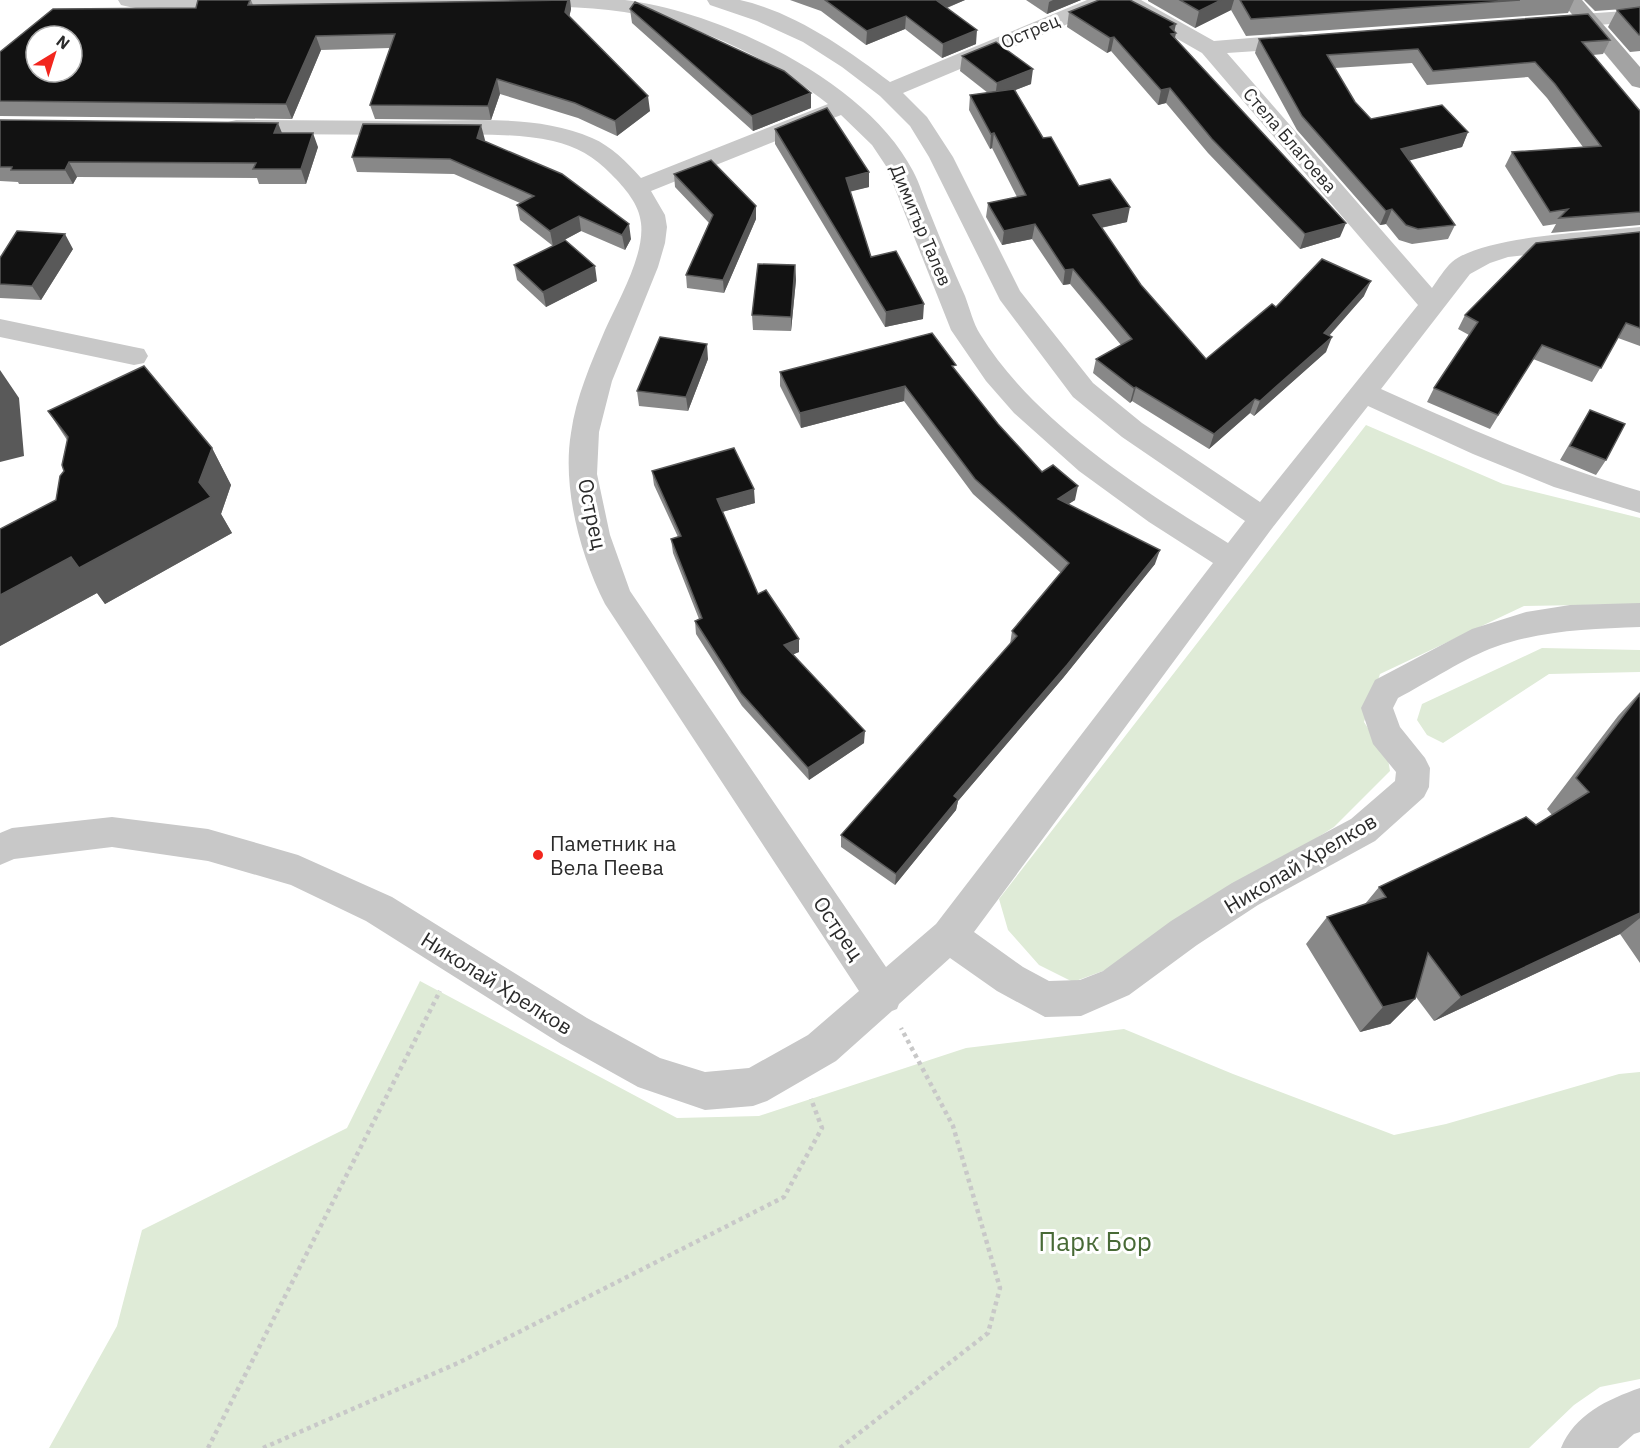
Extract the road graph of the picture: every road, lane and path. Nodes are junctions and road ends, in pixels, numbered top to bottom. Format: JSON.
{"nodes":[{"id":1,"x":129,"y":0,"type":"edge"},
{"id":2,"x":539,"y":0,"type":"edge"},
{"id":3,"x":545,"y":0,"type":"edge"},
{"id":4,"x":718,"y":0,"type":"edge"},
{"id":5,"x":1105,"y":0,"type":"edge"},
{"id":6,"x":1126,"y":0,"type":"edge"},
{"id":7,"x":1570,"y":0,"type":"edge"},
{"id":8,"x":1640,"y":16,"type":"edge"},
{"id":9,"x":1587,"y":20,"type":"junction"},
{"id":10,"x":1528,"y":24,"type":"edge"},
{"id":11,"x":1316,"y":40,"type":"edge"},
{"id":12,"x":1210,"y":48,"type":"junction"},
{"id":13,"x":1640,"y":81,"type":"edge"},
{"id":14,"x":888,"y":91,"type":"junction"},
{"id":15,"x":844,"y":106,"type":"junction"},
{"id":16,"x":212,"y":127,"type":"edge"},
{"id":17,"x":637,"y":188,"type":"junction"},
{"id":18,"x":1640,"y":235,"type":"edge"},
{"id":19,"x":1433,"y":306,"type":"junction"},
{"id":20,"x":0,"y":328,"type":"edge"},
{"id":21,"x":134,"y":356,"type":"dead end"},
{"id":22,"x":1364,"y":392,"type":"junction"},
{"id":23,"x":1640,"y":502,"type":"edge"},
{"id":24,"x":1263,"y":519,"type":"junction"},
{"id":25,"x":1231,"y":560,"type":"junction"},
{"id":26,"x":1640,"y":615,"type":"edge"},
{"id":27,"x":0,"y":849,"type":"edge"},
{"id":28,"x":949,"y":936,"type":"junction"},
{"id":29,"x":457,"y":959,"type":"junction"},
{"id":30,"x":884,"y":996,"type":"junction"},
{"id":31,"x":798,"y":1062,"type":"junction"},
{"id":32,"x":1640,"y":1410,"type":"edge"},
{"id":33,"x":208,"y":1448,"type":"edge"},
{"id":34,"x":262,"y":1448,"type":"edge"},
{"id":35,"x":840,"y":1448,"type":"edge"},
{"id":36,"x":1583,"y":1448,"type":"edge"}],
"edges":[{"from":1,"to":2,"type":"street"},
{"from":3,"to":15,"type":"street","name":"Димитър Талев"},
{"from":4,"to":14,"type":"street"},
{"from":5,"to":14,"type":"street","name":"Острец"},
{"from":6,"to":12,"type":"street","name":"Стела Благоева"},
{"from":7,"to":9,"type":"main road"},
{"from":8,"to":9,"type":"street"},
{"from":9,"to":10,"type":"street"},
{"from":9,"to":13,"type":"main road"},
{"from":11,"to":12,"type":"street"},
{"from":12,"to":19,"type":"street","name":"Стела Благоева"},
{"from":14,"to":24,"type":"street"},
{"from":15,"to":17,"type":"street"},
{"from":15,"to":25,"type":"street","name":"Димитър Талев"},
{"from":16,"to":17,"type":"street","name":"Острец"},
{"from":17,"to":30,"type":"street","name":"Острец"},
{"from":18,"to":19,"type":"street","name":"Николай Хрелков"},
{"from":19,"to":22,"type":"street","name":"Николай Хрелков"},
{"from":20,"to":21,"type":"street"},
{"from":22,"to":23,"type":"street"},
{"from":22,"to":24,"type":"street","name":"Николай Хрелков"},
{"from":24,"to":25,"type":"street","name":"Николай Хрелков"},
{"from":25,"to":28,"type":"street","name":"Николай Хрелков"},
{"from":26,"to":28,"type":"street","name":"Николай Хрелков"},
{"from":27,"to":29,"type":"street","name":"Николай Хрелков"},
{"from":28,"to":30,"type":"street","name":"Николай Хрелков"},
{"from":29,"to":31,"type":"street","name":"Николай Хрелков"},
{"from":29,"to":33,"type":"path"},
{"from":30,"to":31,"type":"street","name":"Николай Хрелков"},
{"from":30,"to":35,"type":"path"},
{"from":31,"to":34,"type":"path"},
{"from":32,"to":36,"type":"street"}]}
